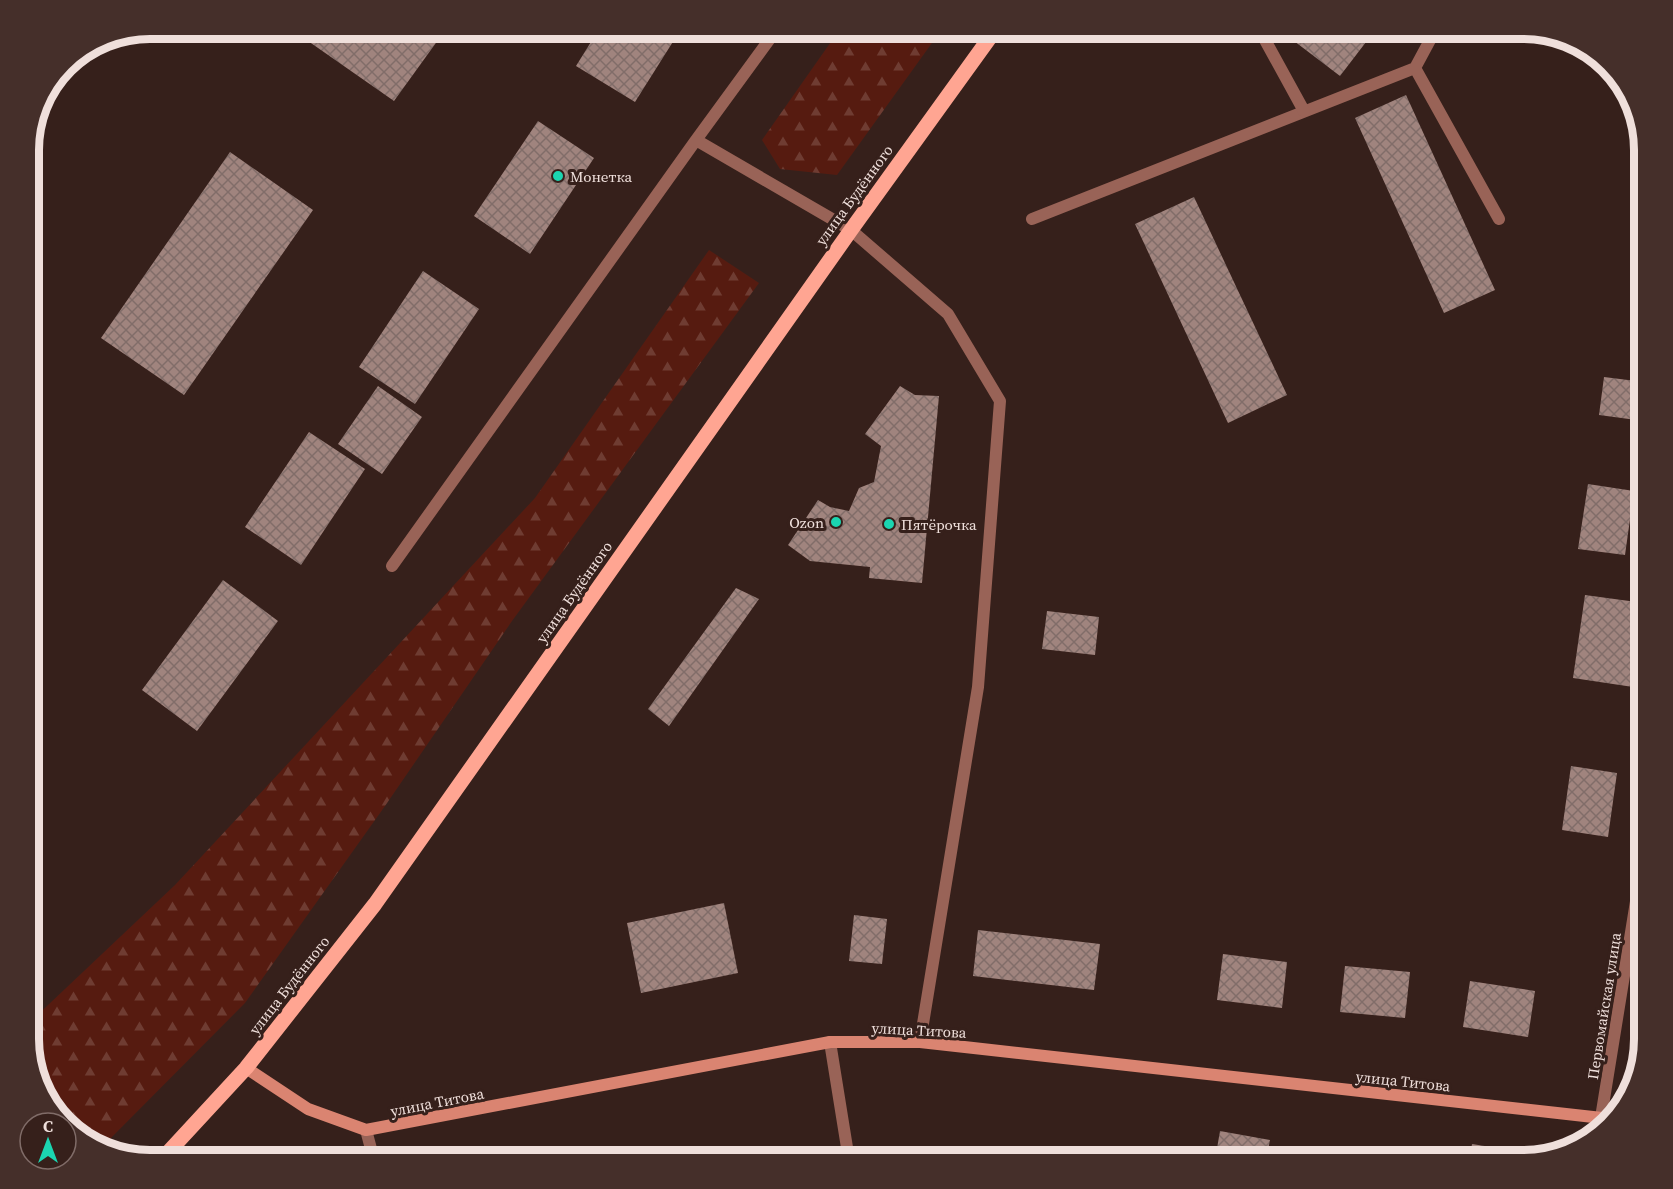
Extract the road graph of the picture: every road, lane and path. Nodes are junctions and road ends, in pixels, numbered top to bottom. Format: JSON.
{"nodes":[{"id":1,"x":769,"y":39,"type":"edge"},
{"id":2,"x":988,"y":39,"type":"edge"},
{"id":3,"x":1265,"y":39,"type":"edge"},
{"id":4,"x":1430,"y":39,"type":"edge"},
{"id":5,"x":1415,"y":68,"type":"junction"},
{"id":6,"x":1304,"y":111,"type":"junction"},
{"id":7,"x":696,"y":140,"type":"junction"},
{"id":8,"x":1032,"y":219,"type":"dead end"},
{"id":9,"x":1499,"y":219,"type":"dead end"},
{"id":10,"x":851,"y":230,"type":"junction"},
{"id":11,"x":392,"y":566,"type":"dead end"},
{"id":12,"x":1634,"y":920,"type":"edge"},
{"id":13,"x":830,"y":1042,"type":"junction"},
{"id":14,"x":921,"y":1042,"type":"junction"},
{"id":15,"x":246,"y":1068,"type":"junction"},
{"id":16,"x":1605,"y":1113,"type":"edge"},
{"id":17,"x":1597,"y":1121,"type":"edge"},
{"id":18,"x":366,"y":1130,"type":"junction"},
{"id":19,"x":170,"y":1150,"type":"edge"},
{"id":20,"x":371,"y":1150,"type":"edge"},
{"id":21,"x":847,"y":1150,"type":"edge"}],
"edges":[{"from":1,"to":7,"type":"street"},
{"from":2,"to":10,"type":"main road","name":"улица Будённого"},
{"from":3,"to":6,"type":"street"},
{"from":4,"to":5,"type":"street"},
{"from":5,"to":6,"type":"street"},
{"from":5,"to":9,"type":"street"},
{"from":6,"to":8,"type":"street"},
{"from":7,"to":10,"type":"street"},
{"from":7,"to":11,"type":"street"},
{"from":10,"to":14,"type":"street"},
{"from":10,"to":15,"type":"main road","name":"улица Будённого"},
{"from":12,"to":16,"type":"street","name":"Первомайская улица"},
{"from":13,"to":14,"type":"street","name":"улица Титова"},
{"from":13,"to":18,"type":"street","name":"улица Титова"},
{"from":13,"to":21,"type":"street"},
{"from":14,"to":17,"type":"street","name":"улица Титова"},
{"from":15,"to":18,"type":"street"},
{"from":15,"to":19,"type":"main road","name":"улица Будённого"},
{"from":18,"to":20,"type":"street"}]}
